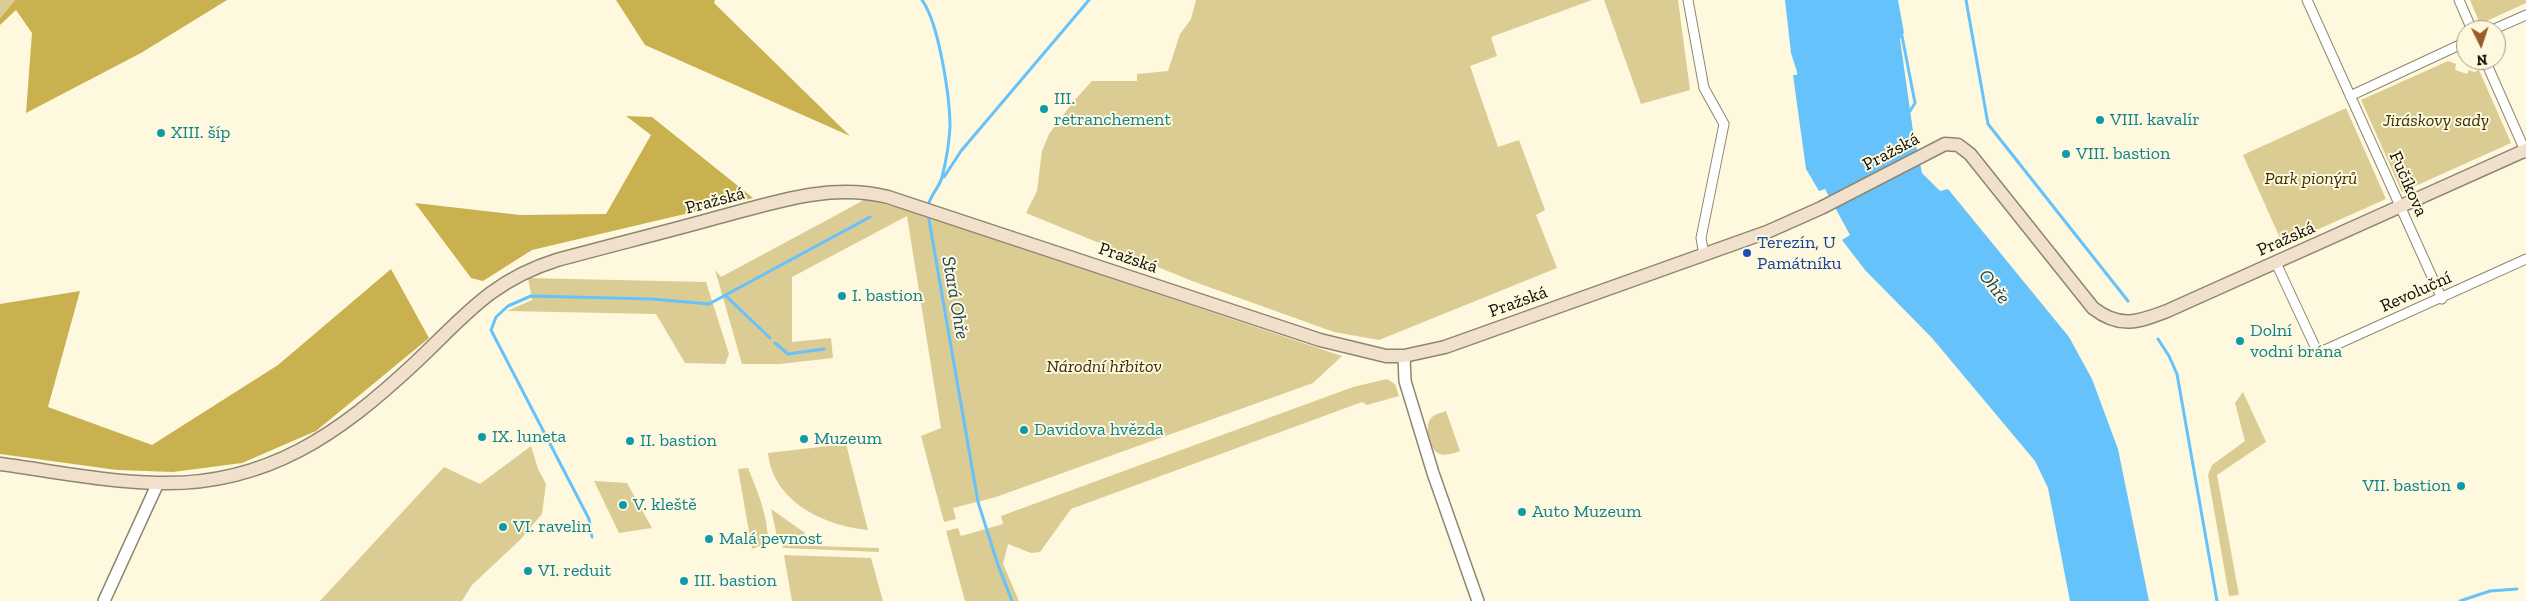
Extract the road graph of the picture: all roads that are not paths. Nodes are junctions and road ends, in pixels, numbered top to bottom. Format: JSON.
{"nodes":[{"id":1,"x":1688,"y":0,"type":"edge"},
{"id":2,"x":2307,"y":0,"type":"edge"},
{"id":3,"x":2459,"y":0,"type":"edge"},
{"id":4,"x":2526,"y":15,"type":"edge"},
{"id":5,"x":2468,"y":20,"type":"edge"},
{"id":6,"x":2506,"y":24,"type":"edge"},
{"id":7,"x":2456,"y":47,"type":"edge"},
{"id":8,"x":2490,"y":70,"type":"edge"},
{"id":9,"x":2350,"y":96,"type":"junction"},
{"id":10,"x":2526,"y":151,"type":"edge"},
{"id":11,"x":2400,"y":207,"type":"junction"},
{"id":12,"x":1704,"y":255,"type":"junction"},
{"id":13,"x":2526,"y":260,"type":"edge"},
{"id":14,"x":2276,"y":262,"type":"junction"},
{"id":15,"x":2442,"y":299,"type":"junction"},
{"id":16,"x":1404,"y":356,"type":"junction"},
{"id":17,"x":0,"y":464,"type":"edge"},
{"id":18,"x":158,"y":484,"type":"junction"},
{"id":19,"x":104,"y":601,"type":"edge"},
{"id":20,"x":1478,"y":601,"type":"edge"}],
"edges":[{"from":1,"to":12,"type":"street"},
{"from":2,"to":9,"type":"street","name":"Fučíkova"},
{"from":3,"to":5,"type":"street"},
{"from":4,"to":6,"type":"street"},
{"from":7,"to":9,"type":"street"},
{"from":8,"to":10,"type":"street"},
{"from":9,"to":11,"type":"street","name":"Fučíkova"},
{"from":10,"to":11,"type":"main road","name":"Pražská"},
{"from":11,"to":14,"type":"main road","name":"Pražská"},
{"from":11,"to":15,"type":"street","name":"Fučíkova"},
{"from":12,"to":14,"type":"main road","name":"Pražská"},
{"from":12,"to":16,"type":"main road","name":"Pražská"},
{"from":13,"to":15,"type":"street","name":"Revoluční"},
{"from":14,"to":15,"type":"street","name":"Revoluční"},
{"from":16,"to":18,"type":"main road","name":"Pražská"},
{"from":16,"to":20,"type":"street"},
{"from":17,"to":18,"type":"main road","name":"Pražská"},
{"from":18,"to":19,"type":"street"}]}
